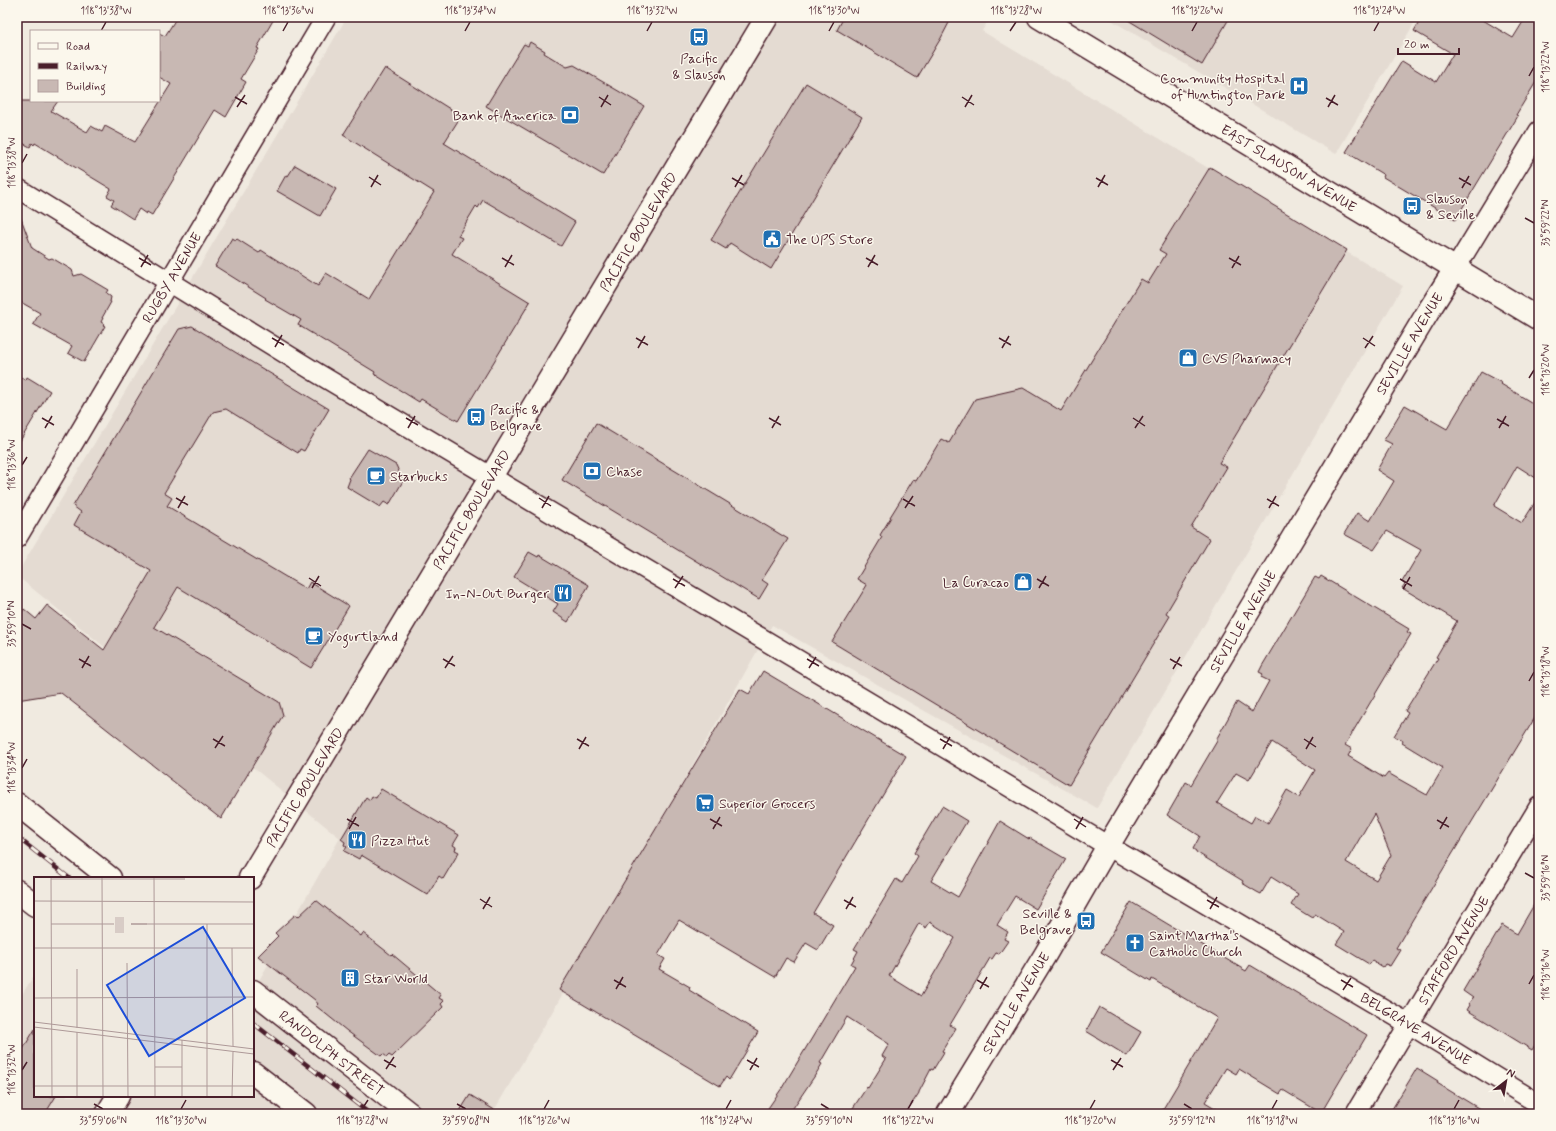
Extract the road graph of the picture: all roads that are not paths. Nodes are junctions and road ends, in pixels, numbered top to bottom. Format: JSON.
{"nodes":[{"id":1,"x":326,"y":17,"type":"edge"},
{"id":2,"x":767,"y":17,"type":"edge"},
{"id":3,"x":1039,"y":17,"type":"edge"},
{"id":4,"x":1539,"y":131,"type":"edge"},
{"id":5,"x":17,"y":188,"type":"edge"},
{"id":6,"x":1456,"y":268,"type":"junction"},
{"id":7,"x":168,"y":281,"type":"junction"},
{"id":8,"x":1539,"y":319,"type":"edge"},
{"id":9,"x":490,"y":476,"type":"junction"},
{"id":10,"x":17,"y":538,"type":"edge"},
{"id":11,"x":17,"y":804,"type":"edge"},
{"id":12,"x":1539,"y":807,"type":"edge"},
{"id":13,"x":1108,"y":846,"type":"junction"},
{"id":14,"x":109,"y":877,"type":"edge"},
{"id":15,"x":251,"y":877,"type":"edge"},
{"id":16,"x":17,"y":891,"type":"edge"},
{"id":17,"x":34,"y":904,"type":"edge"},
{"id":18,"x":254,"y":992,"type":"edge"},
{"id":19,"x":1408,"y":1024,"type":"junction"},
{"id":20,"x":254,"y":1074,"type":"edge"},
{"id":21,"x":117,"y":1097,"type":"edge"},
{"id":22,"x":1539,"y":1104,"type":"edge"},
{"id":23,"x":107,"y":1114,"type":"edge"},
{"id":24,"x":306,"y":1114,"type":"edge"},
{"id":25,"x":410,"y":1114,"type":"edge"},
{"id":26,"x":948,"y":1114,"type":"edge"},
{"id":27,"x":1355,"y":1114,"type":"edge"}],
"edges":[{"from":1,"to":7,"type":"street","name":"RUGBY AVENUE"},
{"from":2,"to":9,"type":"main road","name":"PACIFIC BOULEVARD"},
{"from":3,"to":6,"type":"main road","name":"EAST SLAUSON AVENUE"},
{"from":4,"to":6,"type":"street","name":"SEVILLE AVENUE"},
{"from":5,"to":7,"type":"street","name":"BELGRAVE AVENUE"},
{"from":6,"to":8,"type":"main road","name":"EAST SLAUSON AVENUE"},
{"from":6,"to":13,"type":"main road","name":"SEVILLE AVENUE"},
{"from":7,"to":9,"type":"street","name":"BELGRAVE AVENUE"},
{"from":7,"to":10,"type":"street","name":"RUGBY AVENUE"},
{"from":9,"to":13,"type":"street","name":"BELGRAVE AVENUE"},
{"from":9,"to":15,"type":"main road","name":"PACIFIC BOULEVARD"},
{"from":11,"to":14,"type":"main road"},
{"from":12,"to":19,"type":"street","name":"STAFFORD AVENUE"},
{"from":13,"to":19,"type":"street","name":"BELGRAVE AVENUE"},
{"from":13,"to":26,"type":"main road","name":"SEVILLE AVENUE"},
{"from":16,"to":17,"type":"main road"},
{"from":18,"to":25,"type":"main road","name":"RANDOLPH STREET"},
{"from":19,"to":22,"type":"street","name":"BELGRAVE AVENUE"},
{"from":19,"to":27,"type":"street","name":"STAFFORD AVENUE"},
{"from":20,"to":24,"type":"main road"},
{"from":21,"to":23,"type":"main road"}]}
